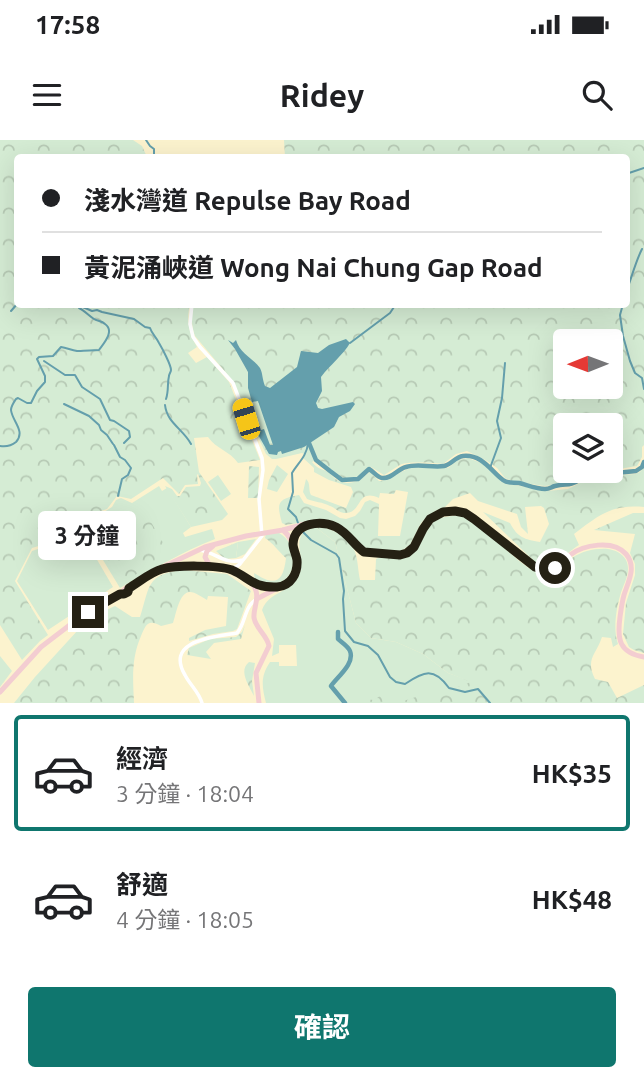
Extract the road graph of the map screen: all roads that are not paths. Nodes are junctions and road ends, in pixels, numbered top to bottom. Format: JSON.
{"nodes":[{"id":1,"x":191,"y":308,"type":"edge"},
{"id":2,"x":300,"y":527,"type":"junction"},
{"id":3,"x":282,"y":530,"type":"junction"},
{"id":4,"x":215,"y":545,"type":"junction"},
{"id":5,"x":293,"y":545,"type":"junction"},
{"id":6,"x":200,"y":550,"type":"junction"},
{"id":7,"x":207,"y":551,"type":"junction"},
{"id":8,"x":243,"y":560,"type":"junction"},
{"id":9,"x":210,"y":566,"type":"junction"},
{"id":10,"x":161,"y":569,"type":"junction"},
{"id":11,"x":228,"y":569,"type":"junction"},
{"id":12,"x":258,"y":587,"type":"junction"},
{"id":13,"x":278,"y":587,"type":"junction"},
{"id":14,"x":257,"y":599,"type":"junction"},
{"id":15,"x":644,"y":657,"type":"edge"},
{"id":16,"x":0,"y":692,"type":"edge"},
{"id":17,"x":202,"y":703,"type":"edge"},
{"id":18,"x":259,"y":703,"type":"edge"}],
"edges":[{"from":1,"to":8,"type":"street"},
{"from":2,"to":3,"type":"main road"},
{"from":2,"to":5,"type":"main road"},
{"from":2,"to":15,"type":"main road"},
{"from":3,"to":4,"type":"main road"},
{"from":3,"to":5,"type":"main road"},
{"from":4,"to":6,"type":"main road"},
{"from":4,"to":7,"type":"main road"},
{"from":5,"to":13,"type":"main road"},
{"from":6,"to":7,"type":"street"},
{"from":6,"to":10,"type":"main road"},
{"from":7,"to":8,"type":"street"},
{"from":7,"to":9,"type":"main road"},
{"from":8,"to":11,"type":"street"},
{"from":9,"to":10,"type":"main road"},
{"from":9,"to":11,"type":"main road"},
{"from":10,"to":16,"type":"main road"},
{"from":11,"to":12,"type":"main road"},
{"from":12,"to":13,"type":"main road"},
{"from":12,"to":14,"type":"main road"},
{"from":13,"to":14,"type":"main road"},
{"from":14,"to":17,"type":"street"},
{"from":14,"to":18,"type":"main road"}]}
